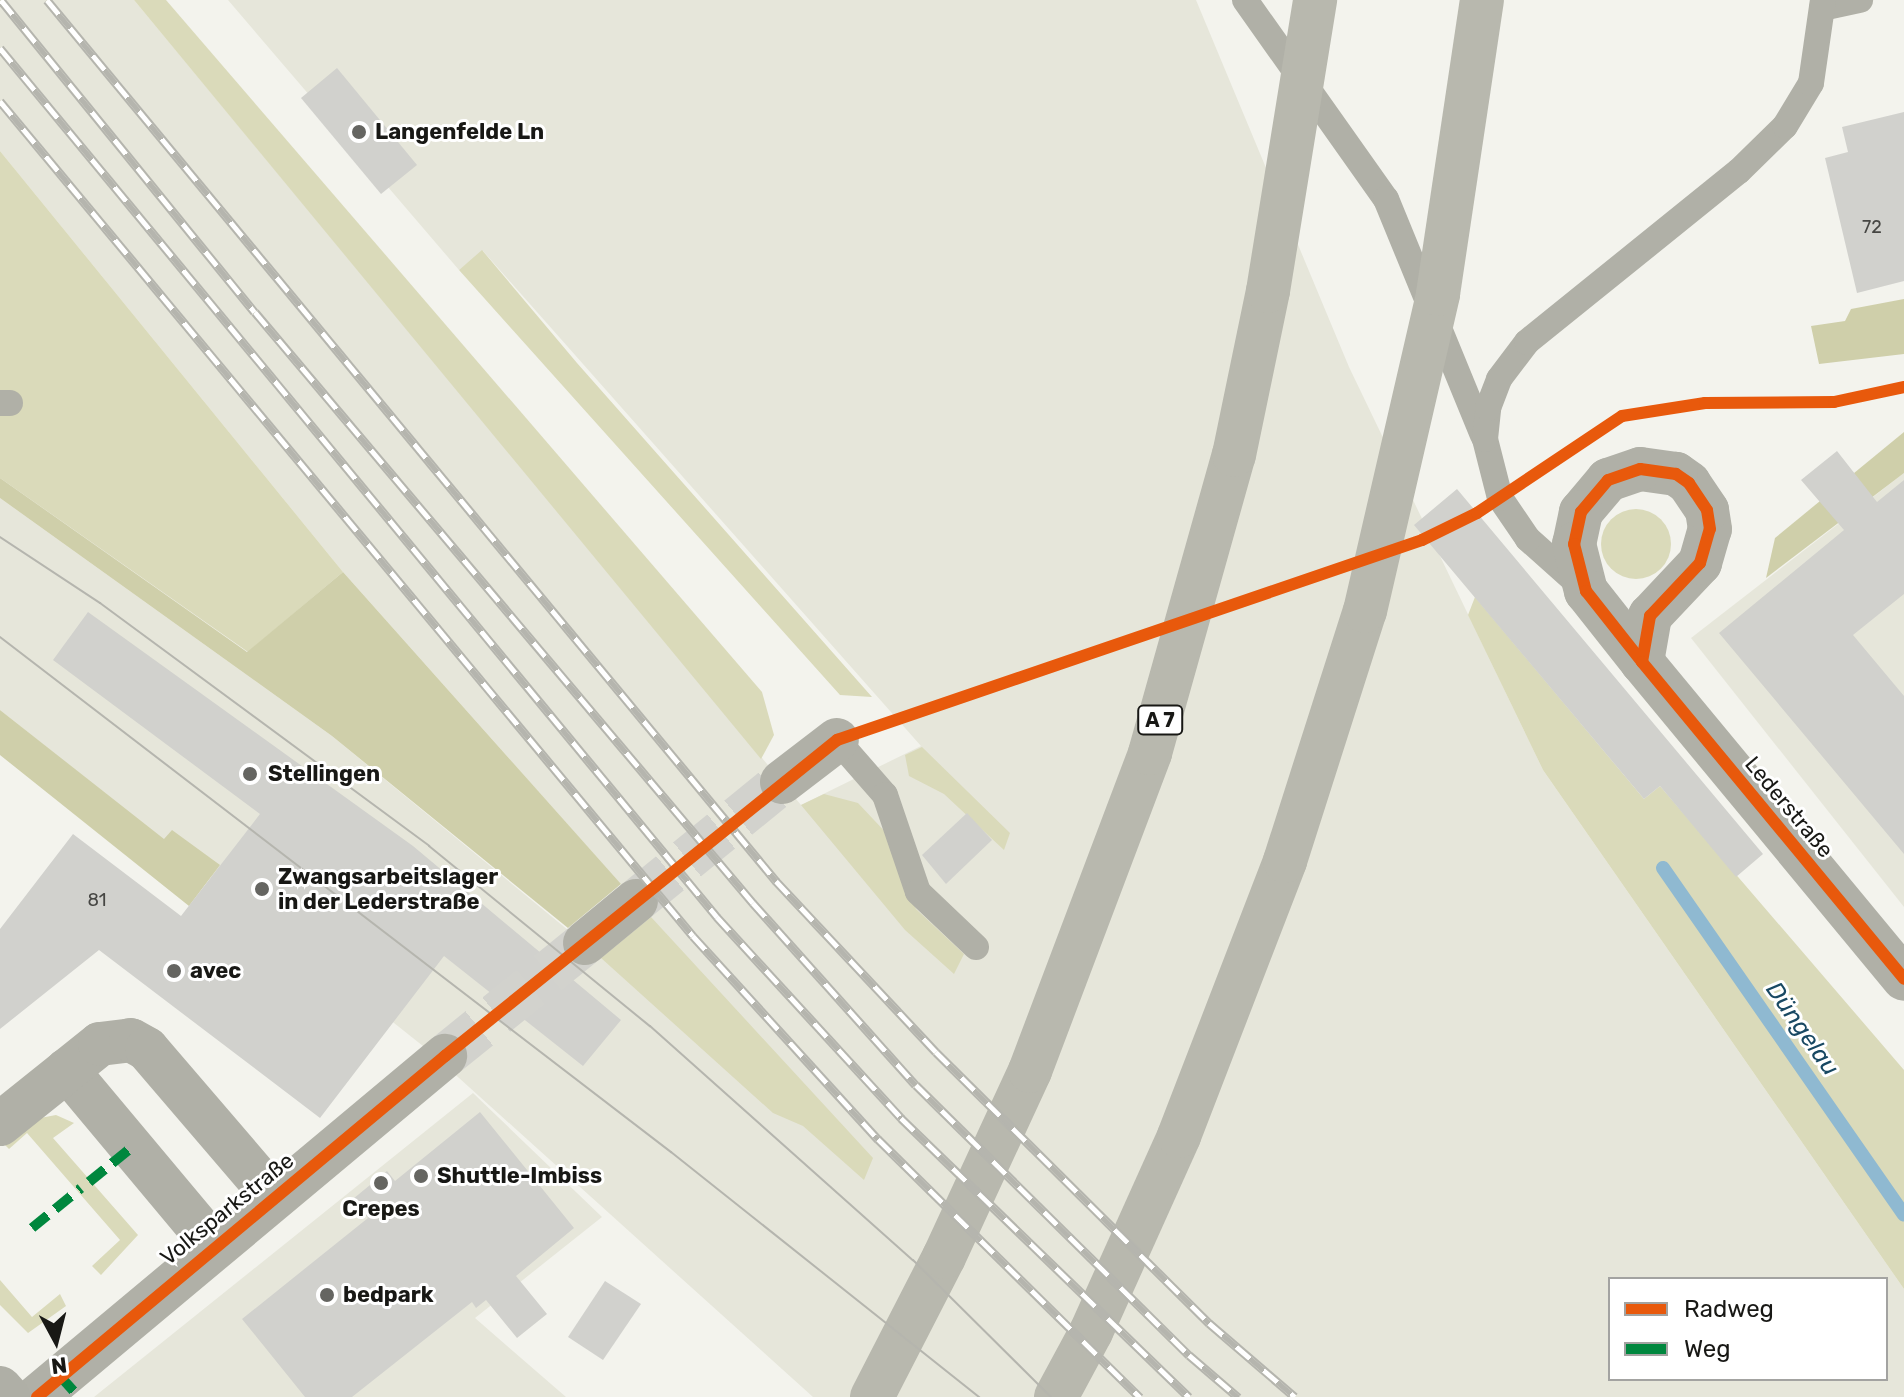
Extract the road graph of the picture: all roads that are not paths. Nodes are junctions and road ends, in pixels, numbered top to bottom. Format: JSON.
{"nodes":[{"id":1,"x":1245,"y":0,"type":"edge"},
{"id":2,"x":1315,"y":0,"type":"edge"},
{"id":3,"x":1482,"y":0,"type":"edge"},
{"id":4,"x":1860,"y":0,"type":"edge"},
{"id":5,"x":1823,"y":4,"type":"edge"},
{"id":6,"x":1485,"y":439,"type":"junction"},
{"id":7,"x":1586,"y":591,"type":"junction"},
{"id":8,"x":1642,"y":662,"type":"junction"},
{"id":9,"x":837,"y":740,"type":"joint"},
{"id":10,"x":782,"y":782,"type":"tunnel mouth"},
{"id":11,"x":636,"y":901,"type":"tunnel mouth"},
{"id":12,"x":585,"y":943,"type":"tunnel mouth"},
{"id":13,"x":976,"y":947,"type":"dead end"},
{"id":14,"x":1904,"y":979,"type":"edge"},
{"id":15,"x":445,"y":1056,"type":"tunnel mouth"},
{"id":16,"x":67,"y":1070,"type":"junction"},
{"id":17,"x":0,"y":1124,"type":"edge"},
{"id":18,"x":274,"y":1197,"type":"junction"},
{"id":19,"x":214,"y":1246,"type":"junction"},
{"id":20,"x":0,"y":1388,"type":"edge"},
{"id":21,"x":8,"y":1397,"type":"edge"},
{"id":22,"x":37,"y":1397,"type":"edge"},
{"id":23,"x":872,"y":1397,"type":"edge"},
{"id":24,"x":1056,"y":1397,"type":"edge"}],
"edges":[{"from":1,"to":6,"type":"lane"},
{"from":2,"to":23,"type":"highway","number":"A 7"},
{"from":3,"to":24,"type":"highway"},
{"from":4,"to":5,"type":"lane"},
{"from":5,"to":6,"type":"lane"},
{"from":6,"to":7,"type":"lane"},
{"from":7,"to":8,"type":"street","name":"Lederstraße"},
{"from":7,"to":8,"type":"street","name":"Lederstraße"},
{"from":8,"to":14,"type":"street","name":"Lederstraße"},
{"from":9,"to":10,"type":"street"},
{"from":9,"to":13,"type":"lane"},
{"from":11,"to":12,"type":"street"},
{"from":15,"to":18,"type":"street","name":"Volksparkstraße"},
{"from":16,"to":17,"type":"street","name":"Volksparkstraße"},
{"from":16,"to":18,"type":"street","name":"Volksparkstraße"},
{"from":16,"to":19,"type":"street","name":"Volksparkstraße"},
{"from":18,"to":19,"type":"street","name":"Volksparkstraße"},
{"from":19,"to":22,"type":"street","name":"Volksparkstraße"},
{"from":20,"to":21,"type":"street"}]}
